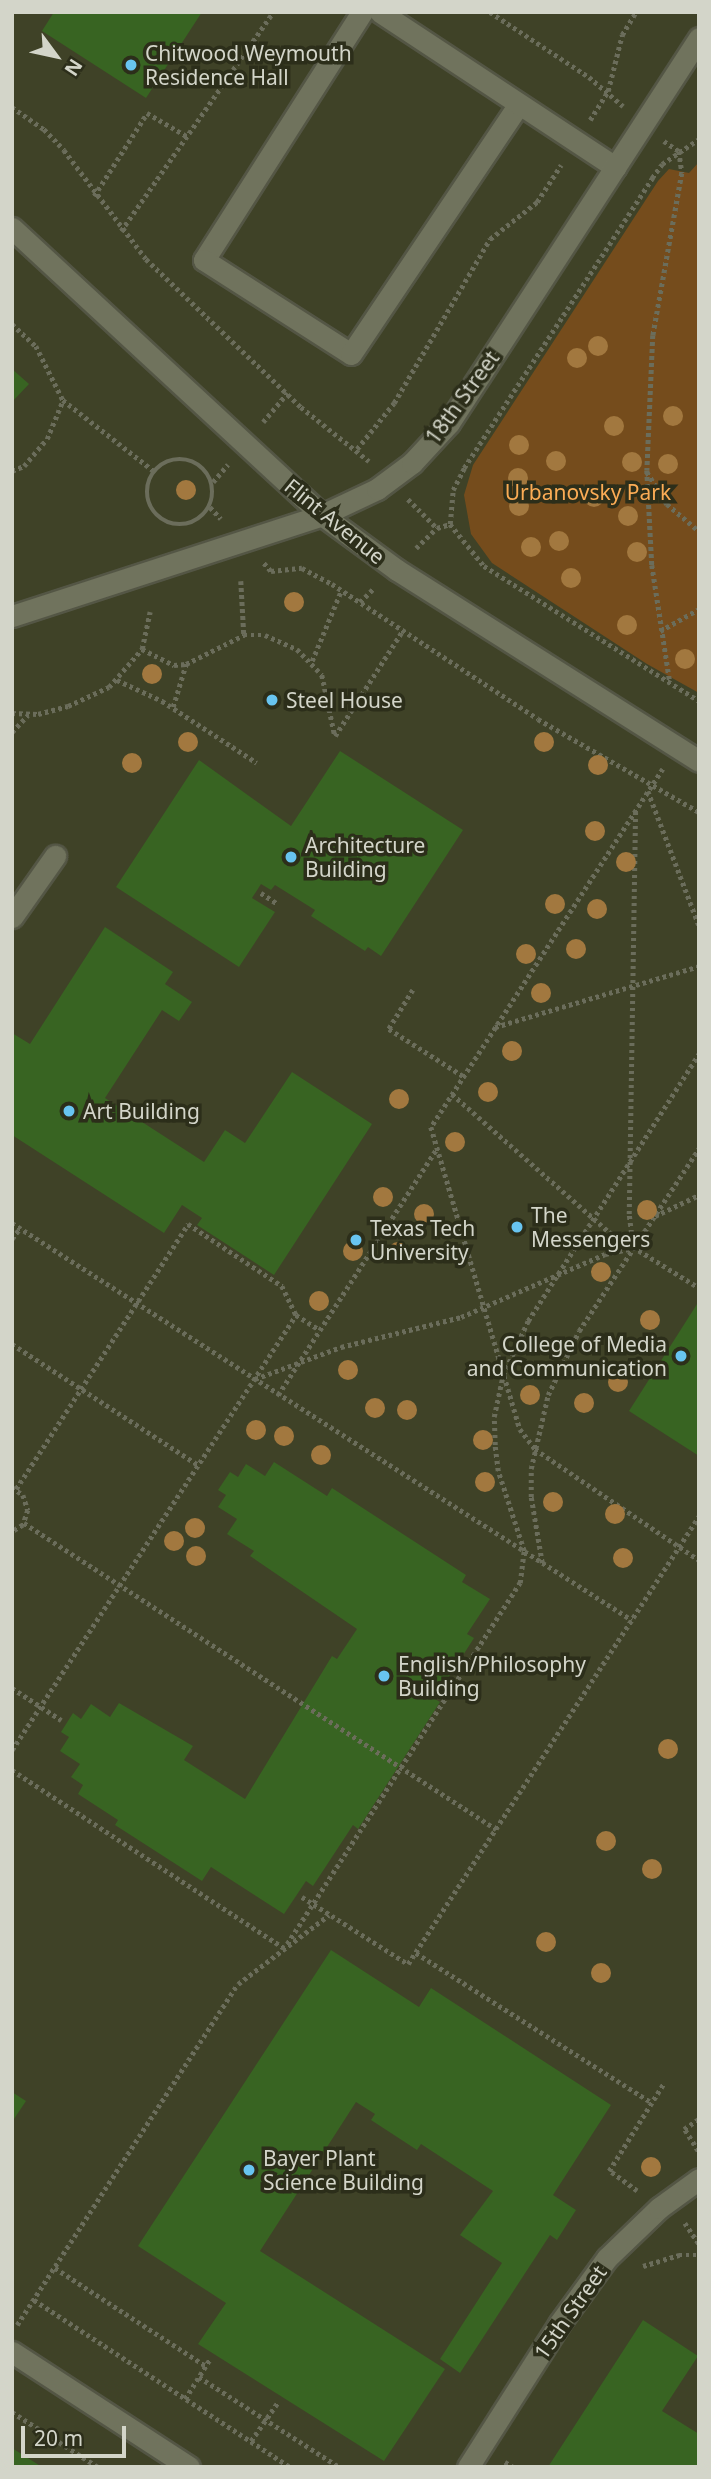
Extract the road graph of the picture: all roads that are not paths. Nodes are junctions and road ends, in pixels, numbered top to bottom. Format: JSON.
{"nodes":[{"id":1,"x":362,"y":12,"type":"edge"},
{"id":2,"x":380,"y":12,"type":"edge"},
{"id":3,"x":699,"y":38,"type":"edge"},
{"id":4,"x":519,"y":104,"type":"junction"},
{"id":5,"x":615,"y":167,"type":"junction"},
{"id":6,"x":12,"y":228,"type":"edge"},
{"id":7,"x":322,"y":515,"type":"junction"},
{"id":8,"x":12,"y":616,"type":"edge"},
{"id":9,"x":699,"y":761,"type":"edge"},
{"id":10,"x":55,"y":856,"type":"dead end"},
{"id":11,"x":12,"y":917,"type":"edge"},
{"id":12,"x":699,"y":2179,"type":"edge"},
{"id":13,"x":12,"y":2351,"type":"edge"},
{"id":14,"x":189,"y":2467,"type":"edge"},
{"id":15,"x":468,"y":2467,"type":"edge"}],
"edges":[{"from":1,"to":4,"type":"street"},
{"from":2,"to":4,"type":"street"},
{"from":3,"to":5,"type":"street","name":"18th Street"},
{"from":4,"to":5,"type":"street"},
{"from":5,"to":7,"type":"street","name":"18th Street"},
{"from":6,"to":7,"type":"street","name":"Flint Avenue"},
{"from":7,"to":8,"type":"street","name":"18th Street"},
{"from":7,"to":9,"type":"street","name":"Flint Avenue"},
{"from":10,"to":11,"type":"street"},
{"from":12,"to":15,"type":"street","name":"15th Street"},
{"from":13,"to":14,"type":"street"}]}
